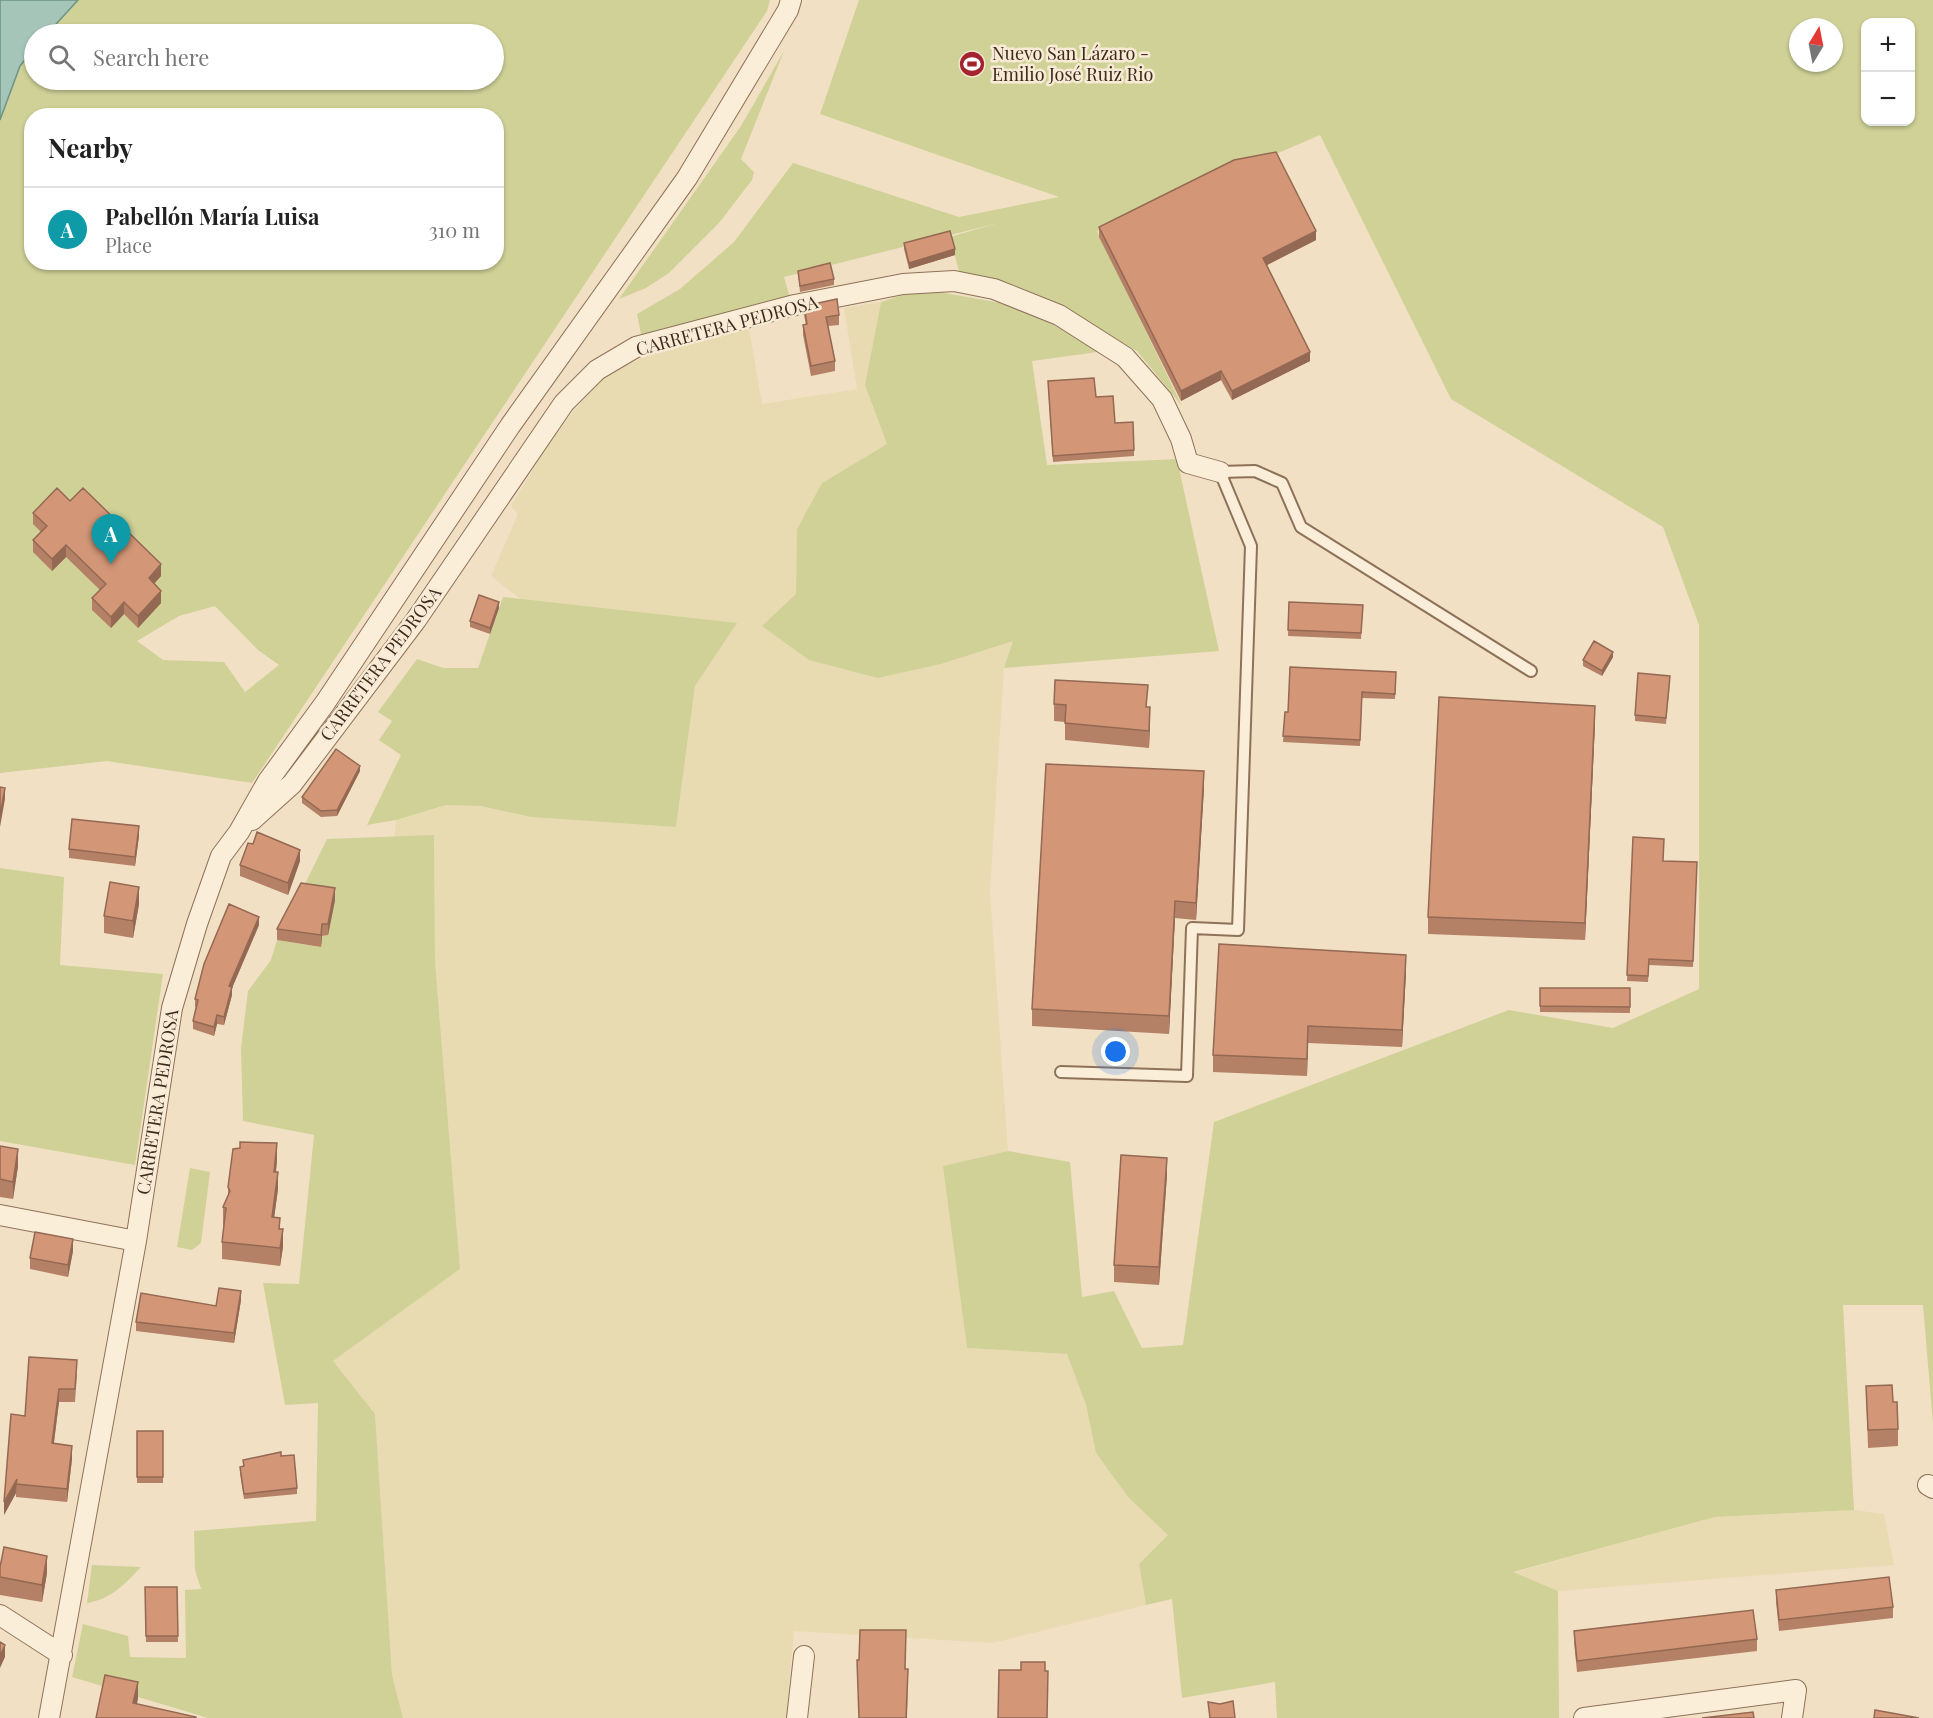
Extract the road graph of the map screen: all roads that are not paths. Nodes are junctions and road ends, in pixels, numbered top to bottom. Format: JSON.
{"nodes":[{"id":1,"x":791,"y":0,"type":"edge"},
{"id":2,"x":1220,"y":472,"type":"junction"},
{"id":3,"x":1531,"y":671,"type":"dead end"},
{"id":4,"x":239,"y":832,"type":"junction"},
{"id":5,"x":1061,"y":1072,"type":"dead end"},
{"id":6,"x":0,"y":1215,"type":"edge"},
{"id":7,"x":136,"y":1240,"type":"junction"},
{"id":8,"x":0,"y":1615,"type":"edge"},
{"id":9,"x":62,"y":1655,"type":"junction"},
{"id":10,"x":804,"y":1656,"type":"dead end"},
{"id":11,"x":49,"y":1718,"type":"edge"},
{"id":12,"x":797,"y":1718,"type":"edge"},
{"id":13,"x":1584,"y":1718,"type":"edge"},
{"id":14,"x":1792,"y":1718,"type":"edge"}],
"edges":[{"from":1,"to":4,"type":"street","name":"CARRETERA PEDROSA"},
{"from":2,"to":3,"type":"lane"},
{"from":2,"to":4,"type":"street","name":"CARRETERA PEDROSA"},
{"from":2,"to":5,"type":"lane"},
{"from":4,"to":7,"type":"street","name":"CARRETERA PEDROSA"},
{"from":6,"to":7,"type":"street"},
{"from":7,"to":9,"type":"street","name":"CARRETERA PEDROSA"},
{"from":8,"to":9,"type":"street"},
{"from":9,"to":11,"type":"street","name":"CARRETERA PEDROSA"},
{"from":10,"to":12,"type":"street"},
{"from":13,"to":14,"type":"street"}]}
